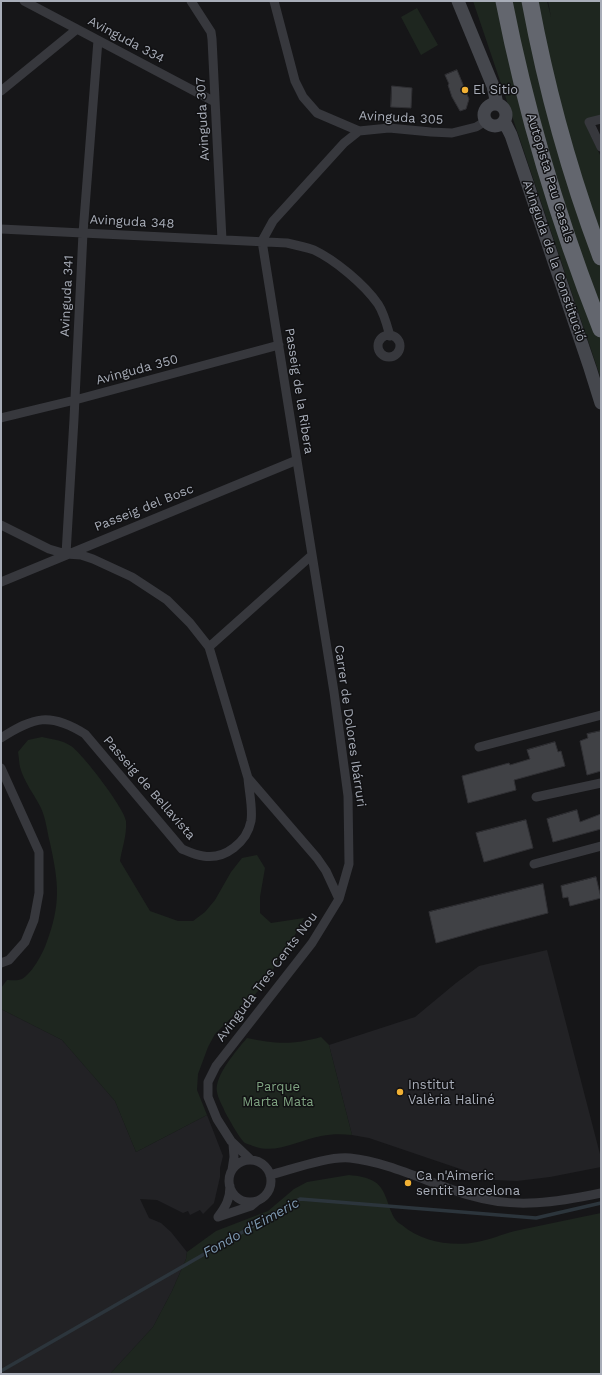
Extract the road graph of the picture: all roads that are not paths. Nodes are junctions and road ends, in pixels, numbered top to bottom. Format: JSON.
{"nodes":[{"id":1,"x":24,"y":1,"type":"edge"},
{"id":2,"x":191,"y":1,"type":"edge"},
{"id":3,"x":274,"y":1,"type":"edge"},
{"id":4,"x":458,"y":1,"type":"edge"},
{"id":5,"x":504,"y":1,"type":"edge"},
{"id":6,"x":530,"y":1,"type":"edge"},
{"id":7,"x":77,"y":29,"type":"junction"},
{"id":8,"x":98,"y":40,"type":"junction"},
{"id":9,"x":1,"y":91,"type":"edge"},
{"id":10,"x":215,"y":102,"type":"junction"},
{"id":11,"x":497,"y":104,"type":"junction"},
{"id":12,"x":486,"y":120,"type":"junction"},
{"id":13,"x":601,"y":120,"type":"edge"},
{"id":14,"x":504,"y":121,"type":"junction"},
{"id":15,"x":359,"y":131,"type":"junction"},
{"id":16,"x":601,"y":147,"type":"edge"},
{"id":17,"x":1,"y":229,"type":"edge"},
{"id":18,"x":82,"y":233,"type":"junction"},
{"id":19,"x":222,"y":240,"type":"junction"},
{"id":20,"x":262,"y":241,"type":"junction"},
{"id":21,"x":601,"y":257,"type":"edge"},
{"id":22,"x":601,"y":329,"type":"edge"},
{"id":23,"x":390,"y":336,"type":"dead end"},
{"id":24,"x":279,"y":345,"type":"junction"},
{"id":25,"x":75,"y":400,"type":"junction"},
{"id":26,"x":601,"y":403,"type":"edge"},
{"id":27,"x":1,"y":418,"type":"edge"},
{"id":28,"x":297,"y":460,"type":"junction"},
{"id":29,"x":1,"y":525,"type":"edge"},
{"id":30,"x":66,"y":554,"type":"junction"},
{"id":31,"x":312,"y":555,"type":"junction"},
{"id":32,"x":1,"y":582,"type":"edge"},
{"id":33,"x":209,"y":646,"type":"junction"},
{"id":34,"x":601,"y":715,"type":"edge"},
{"id":35,"x":1,"y":738,"type":"edge"},
{"id":36,"x":479,"y":747,"type":"dead end"},
{"id":37,"x":1,"y":768,"type":"edge"},
{"id":38,"x":248,"y":778,"type":"junction"},
{"id":39,"x":601,"y":783,"type":"edge"},
{"id":40,"x":536,"y":797,"type":"dead end"},
{"id":41,"x":601,"y":846,"type":"edge"},
{"id":42,"x":534,"y":864,"type":"dead end"},
{"id":43,"x":339,"y":899,"type":"junction"},
{"id":44,"x":1,"y":963,"type":"edge"},
{"id":45,"x":233,"y":1144,"type":"junction"},
{"id":46,"x":251,"y":1160,"type":"junction"},
{"id":47,"x":270,"y":1175,"type":"junction"},
{"id":48,"x":231,"y":1177,"type":"junction"},
{"id":49,"x":601,"y":1193,"type":"edge"},
{"id":50,"x":256,"y":1201,"type":"junction"}],
"edges":[{"from":1,"to":7,"type":"street","name":"Avinguda 334"},
{"from":2,"to":10,"type":"street","name":"Avinguda 307"},
{"from":3,"to":15,"type":"street","name":"Avinguda 305"},
{"from":4,"to":11,"type":"street","name":"Avinguda de la Constitució"},
{"from":5,"to":22,"type":"highway","name":"Autopista Pau Casals"},
{"from":6,"to":21,"type":"highway","name":"Autopista Pau Casals"},
{"from":7,"to":8,"type":"street","name":"Avinguda 334"},
{"from":7,"to":9,"type":"street"},
{"from":8,"to":10,"type":"street","name":"Avinguda 334"},
{"from":8,"to":18,"type":"street","name":"Avinguda 341"},
{"from":10,"to":19,"type":"street","name":"Avinguda 307"},
{"from":11,"to":12,"type":"street"},
{"from":11,"to":14,"type":"street","name":"Avinguda de la Constitució"},
{"from":12,"to":14,"type":"street"},
{"from":12,"to":15,"type":"street","name":"Avinguda 305"},
{"from":13,"to":16,"type":"street"},
{"from":14,"to":26,"type":"street","name":"Avinguda de la Constitució"},
{"from":15,"to":20,"type":"street"},
{"from":17,"to":18,"type":"street","name":"Avinguda 348"},
{"from":18,"to":19,"type":"street","name":"Avinguda 348"},
{"from":18,"to":25,"type":"street","name":"Avinguda 341"},
{"from":19,"to":20,"type":"street","name":"Avinguda 348"},
{"from":20,"to":23,"type":"street","name":"Avinguda 348"},
{"from":20,"to":24,"type":"street","name":"Passeig de la Ribera"},
{"from":24,"to":25,"type":"street","name":"Avinguda 350"},
{"from":24,"to":28,"type":"street","name":"Passeig de la Ribera"},
{"from":25,"to":27,"type":"street","name":"Avinguda 350"},
{"from":25,"to":30,"type":"street","name":"Avinguda 341"},
{"from":28,"to":30,"type":"street","name":"Passeig del Bosc"},
{"from":28,"to":31,"type":"street","name":"Passeig de la Ribera"},
{"from":29,"to":30,"type":"street"},
{"from":30,"to":32,"type":"street","name":"Passeig del Bosc"},
{"from":30,"to":33,"type":"street"},
{"from":31,"to":33,"type":"street"},
{"from":31,"to":43,"type":"street","name":"Carrer de Dolores Ibárruri"},
{"from":33,"to":38,"type":"street"},
{"from":34,"to":36,"type":"street"},
{"from":35,"to":38,"type":"street","name":"Passeig de Bellavista"},
{"from":37,"to":44,"type":"street"},
{"from":38,"to":43,"type":"street"},
{"from":39,"to":40,"type":"street"},
{"from":41,"to":42,"type":"street"},
{"from":43,"to":45,"type":"street","name":"Avinguda Tres Cents Nou"},
{"from":45,"to":46,"type":"street","name":"Avinguda Tres Cents Nou"},
{"from":45,"to":48,"type":"street"},
{"from":46,"to":47,"type":"street"},
{"from":46,"to":48,"type":"street"},
{"from":47,"to":49,"type":"street"},
{"from":47,"to":50,"type":"street"},
{"from":48,"to":50,"type":"street"},
{"from":48,"to":50,"type":"street"}]}
